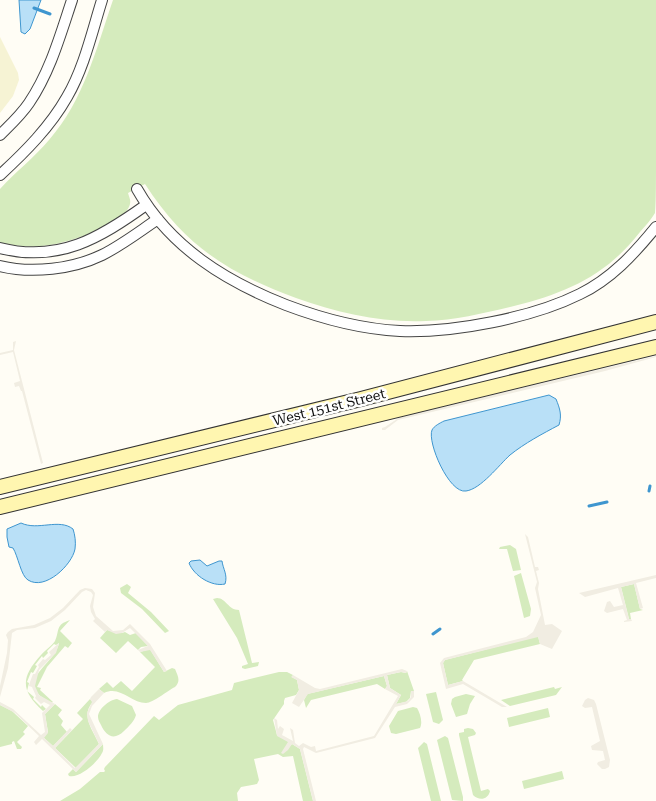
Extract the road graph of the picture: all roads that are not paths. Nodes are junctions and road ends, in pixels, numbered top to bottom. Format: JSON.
{"nodes":[{"id":1,"x":72,"y":0,"type":"edge"},
{"id":2,"x":102,"y":0,"type":"edge"},
{"id":3,"x":0,"y":135,"type":"edge"},
{"id":4,"x":0,"y":175,"type":"edge"},
{"id":5,"x":137,"y":189,"type":"dead end"},
{"id":6,"x":146,"y":205,"type":"junction"},
{"id":7,"x":158,"y":219,"type":"junction"},
{"id":8,"x":656,"y":227,"type":"edge"},
{"id":9,"x":0,"y":248,"type":"edge"},
{"id":10,"x":0,"y":266,"type":"edge"},
{"id":11,"x":656,"y":322,"type":"edge"},
{"id":12,"x":656,"y":347,"type":"edge"},
{"id":13,"x":0,"y":487,"type":"edge"},
{"id":14,"x":0,"y":507,"type":"edge"}],
"edges":[{"from":1,"to":3,"type":"street"},
{"from":2,"to":4,"type":"street"},
{"from":5,"to":6,"type":"street"},
{"from":6,"to":7,"type":"street"},
{"from":6,"to":9,"type":"street"},
{"from":7,"to":8,"type":"street"},
{"from":7,"to":10,"type":"street"},
{"from":11,"to":13,"type":"main road","name":"West 151st Street"},
{"from":12,"to":14,"type":"main road","name":"West 151st Street"}]}
